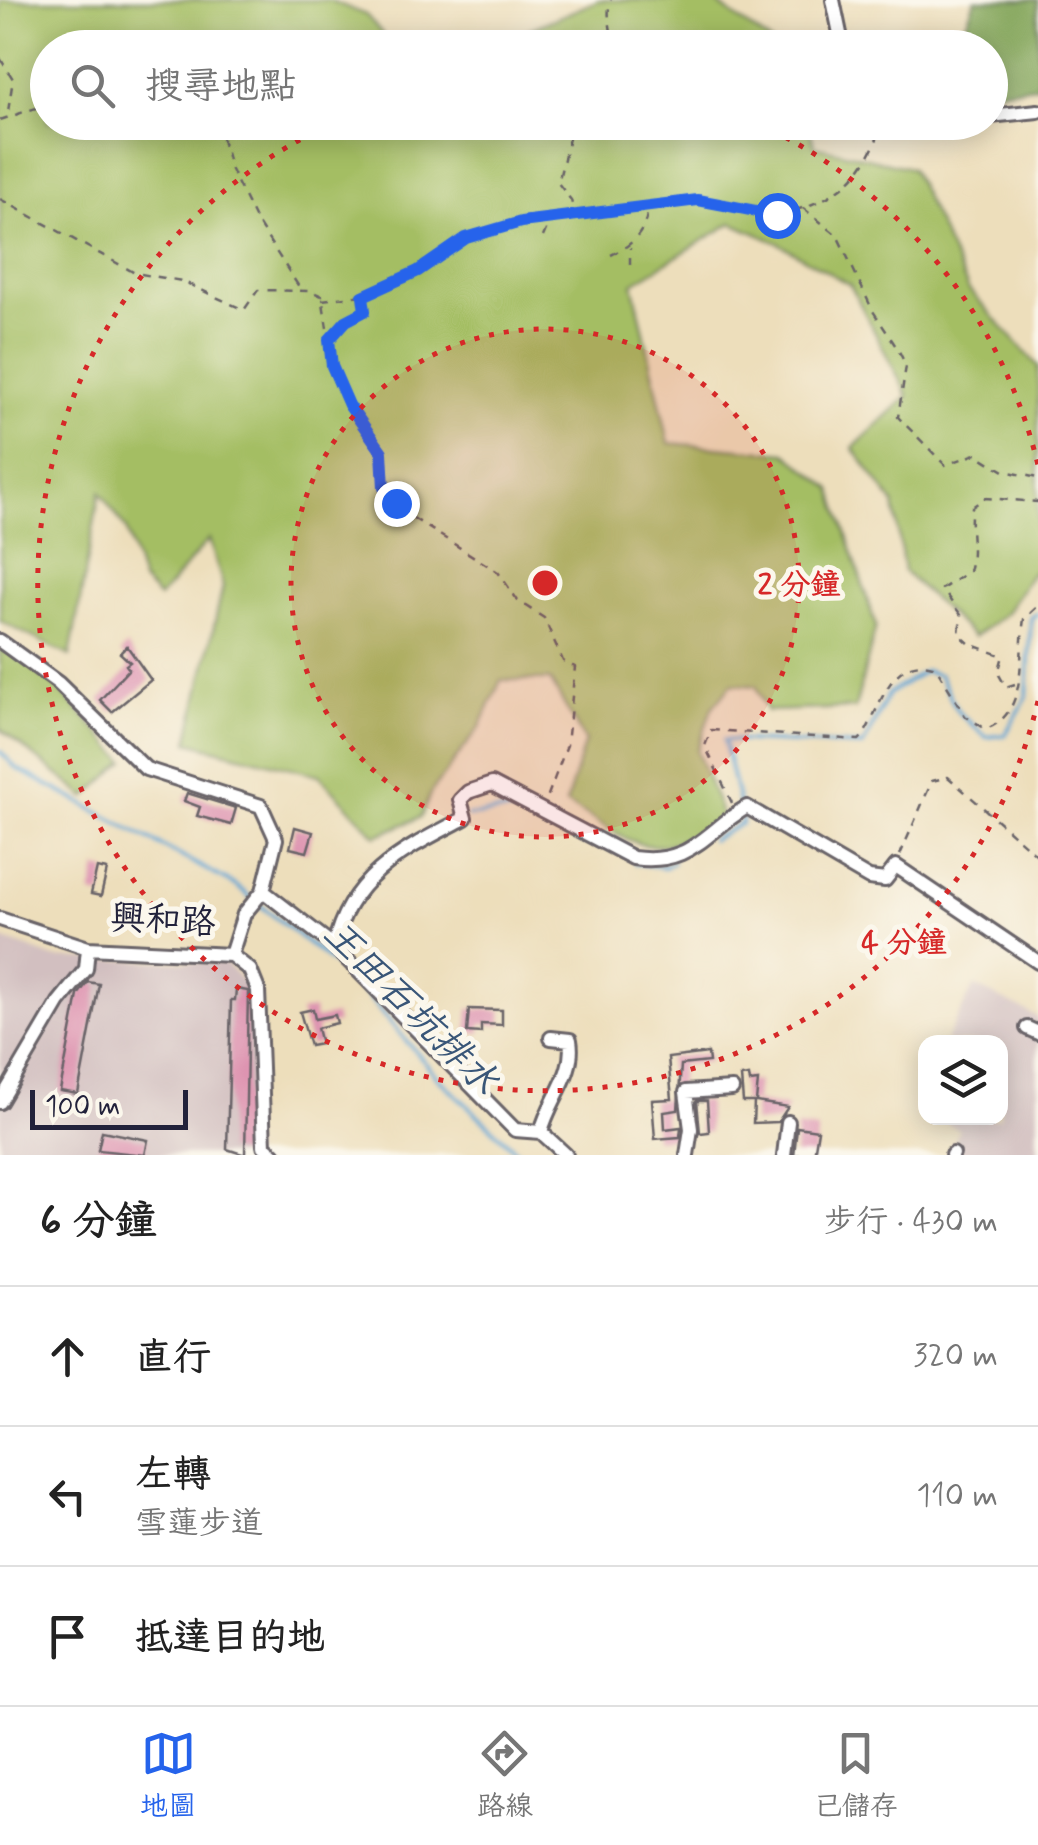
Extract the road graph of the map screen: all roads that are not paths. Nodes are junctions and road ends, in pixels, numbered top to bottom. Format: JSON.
{"nodes":[{"id":1,"x":833,"y":0,"type":"edge"},
{"id":2,"x":839,"y":30,"type":"edge"},
{"id":3,"x":1038,"y":111,"type":"edge"},
{"id":4,"x":1008,"y":114,"type":"edge"},
{"id":5,"x":0,"y":641,"type":"edge"},
{"id":6,"x":263,"y":891,"type":"junction"},
{"id":7,"x":0,"y":920,"type":"edge"},
{"id":8,"x":328,"y":942,"type":"junction"},
{"id":9,"x":88,"y":948,"type":"junction"},
{"id":10,"x":231,"y":955,"type":"junction"},
{"id":11,"x":1038,"y":962,"type":"edge"},
{"id":12,"x":551,"y":1038,"type":"dead end"},
{"id":13,"x":732,"y":1089,"type":"dead end"},
{"id":14,"x":0,"y":1102,"type":"edge"},
{"id":15,"x":788,"y":1122,"type":"dead end"},
{"id":16,"x":541,"y":1132,"type":"junction"},
{"id":17,"x":274,"y":1155,"type":"edge"},
{"id":18,"x":566,"y":1155,"type":"edge"},
{"id":19,"x":687,"y":1155,"type":"edge"},
{"id":20,"x":784,"y":1155,"type":"edge"}],
"edges":[{"from":1,"to":2,"type":"street"},
{"from":3,"to":4,"type":"street"},
{"from":5,"to":6,"type":"street"},
{"from":6,"to":8,"type":"street"},
{"from":6,"to":10,"type":"street"},
{"from":7,"to":9,"type":"street","name":"興和路"},
{"from":8,"to":11,"type":"street"},
{"from":8,"to":16,"type":"street"},
{"from":9,"to":10,"type":"street","name":"興和路"},
{"from":9,"to":14,"type":"street"},
{"from":10,"to":17,"type":"street","name":"興和路"},
{"from":12,"to":16,"type":"street"},
{"from":13,"to":19,"type":"street"},
{"from":15,"to":20,"type":"street"},
{"from":16,"to":18,"type":"street"}]}
